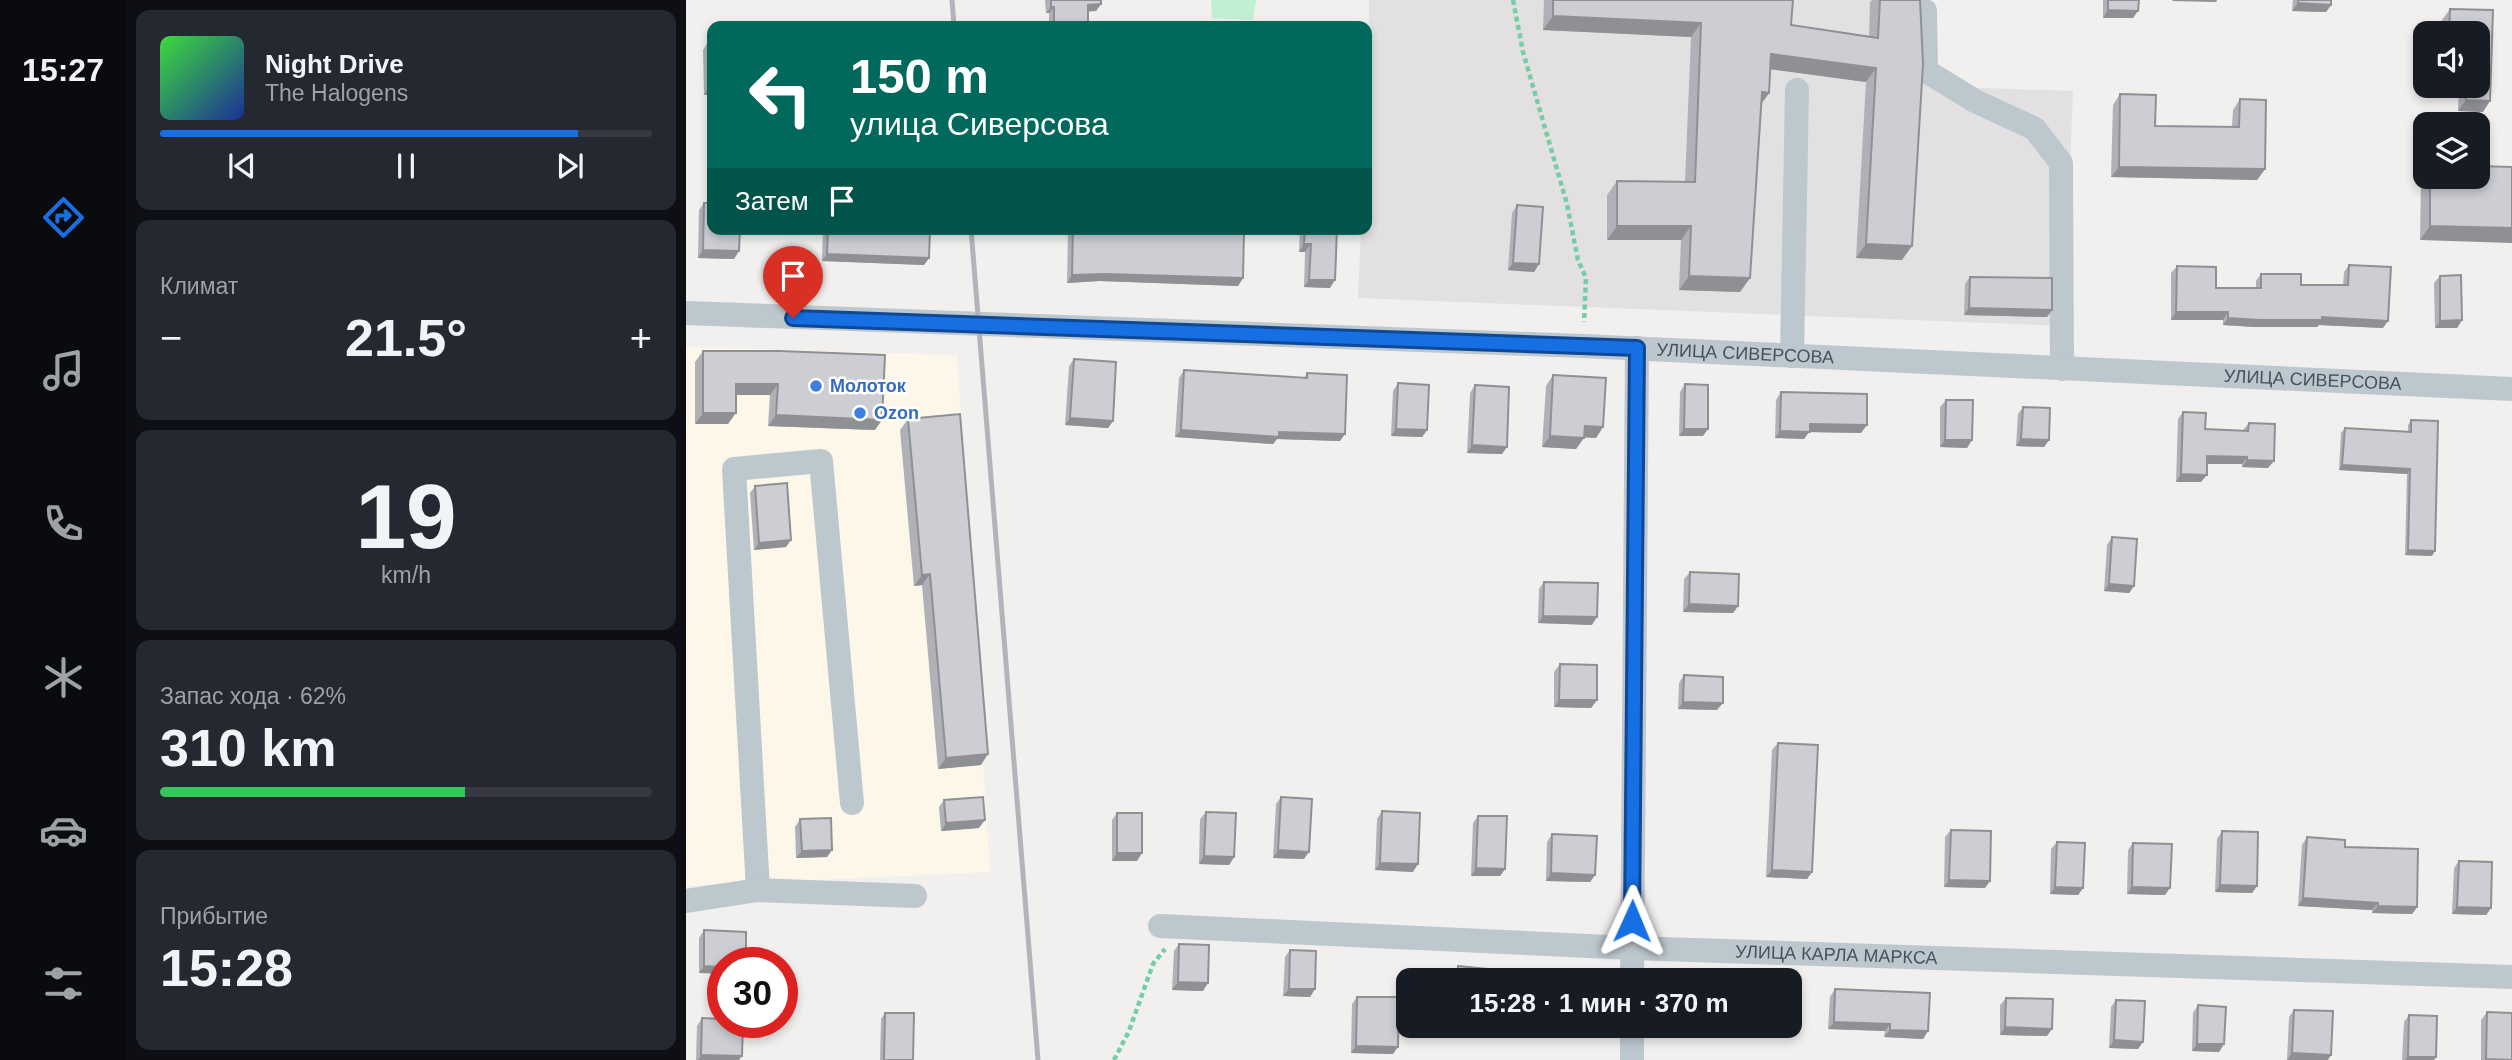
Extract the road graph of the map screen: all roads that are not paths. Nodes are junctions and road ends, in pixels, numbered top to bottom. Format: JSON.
{"nodes":[{"id":1,"x":1925,"y":11,"type":"dead end"},
{"id":2,"x":1797,"y":90,"type":"dead end"},
{"id":3,"x":686,"y":313,"type":"edge"},
{"id":4,"x":1637,"y":348,"type":"junction"},
{"id":5,"x":1792,"y":356,"type":"junction"},
{"id":6,"x":2062,"y":369,"type":"junction"},
{"id":7,"x":2512,"y":389,"type":"edge"},
{"id":8,"x":852,"y":803,"type":"dead end"},
{"id":9,"x":758,"y":890,"type":"junction"},
{"id":10,"x":915,"y":896,"type":"dead end"},
{"id":11,"x":686,"y":901,"type":"edge"},
{"id":12,"x":1172,"y":926,"type":"road end"},
{"id":13,"x":1632,"y":948,"type":"junction"},
{"id":14,"x":1632,"y":968,"type":"edge"},
{"id":15,"x":2512,"y":977,"type":"edge"},
{"id":16,"x":1632,"y":1038,"type":"edge"},
{"id":17,"x":1632,"y":1060,"type":"edge"}],
"edges":[{"from":1,"to":6,"type":"street"},
{"from":2,"to":5,"type":"street"},
{"from":3,"to":4,"type":"street","name":"УЛИЦА СИВЕРСОВА"},
{"from":4,"to":5,"type":"street","name":"УЛИЦА СИВЕРСОВА"},
{"from":4,"to":13,"type":"street"},
{"from":5,"to":6,"type":"street","name":"УЛИЦА СИВЕРСОВА"},
{"from":6,"to":7,"type":"street","name":"УЛИЦА СИВЕРСОВА"},
{"from":8,"to":9,"type":"street"},
{"from":9,"to":10,"type":"street"},
{"from":9,"to":11,"type":"street"},
{"from":12,"to":13,"type":"street","name":"УЛИЦА КАРЛА МАРКСА"},
{"from":13,"to":14,"type":"street"},
{"from":13,"to":15,"type":"street","name":"УЛИЦА КАРЛА МАРКСА"},
{"from":16,"to":17,"type":"street"}]}
